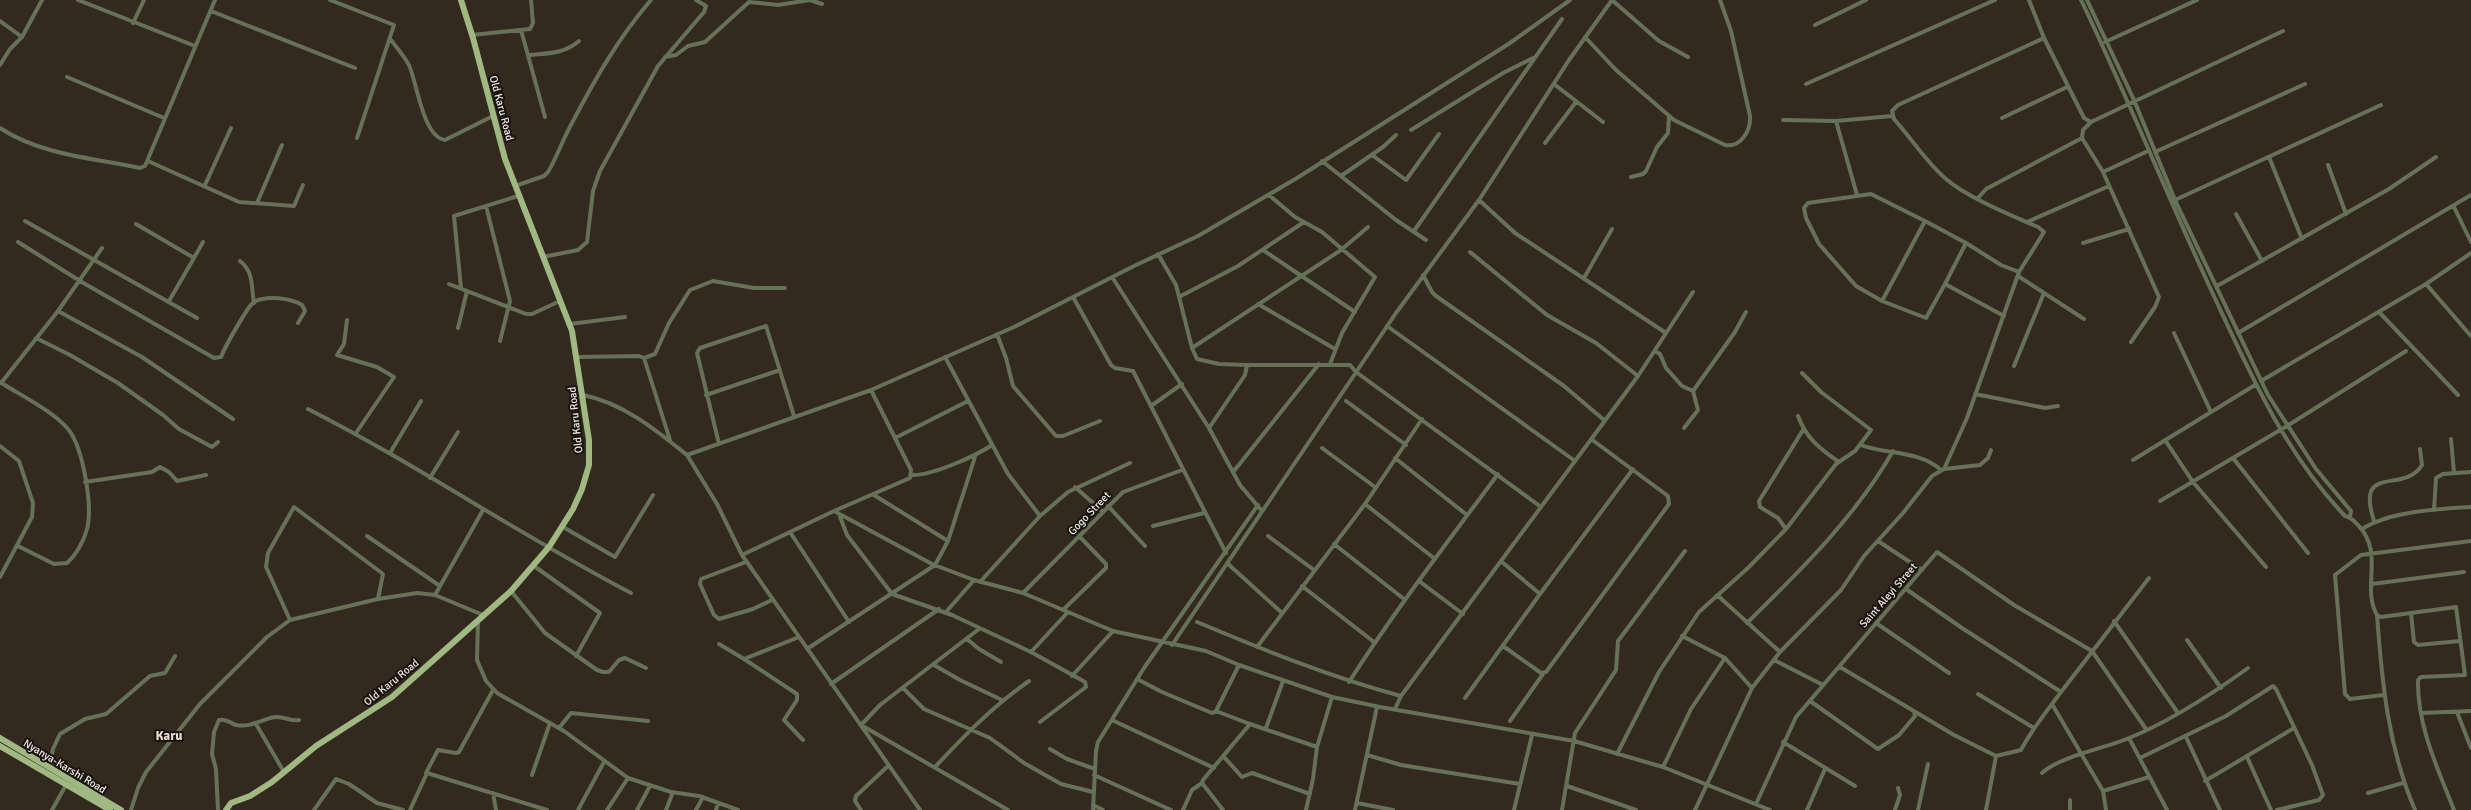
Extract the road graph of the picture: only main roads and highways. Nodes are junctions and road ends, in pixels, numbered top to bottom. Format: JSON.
{"nodes":[{"id":1,"x":461,"y":0,"type":"edge"},
{"id":2,"x":0,"y":738,"type":"edge"},
{"id":3,"x":0,"y":746,"type":"edge"},
{"id":4,"x":110,"y":810,"type":"edge"},
{"id":5,"x":121,"y":810,"type":"edge"},
{"id":6,"x":226,"y":810,"type":"edge"}],
"edges":[{"from":1,"to":6,"type":"main road","name":"Old Karu Road"},
{"from":2,"to":5,"type":"main road","name":"Nyanya-Karshi Road"},
{"from":3,"to":4,"type":"main road","name":"Nyanya-Karshi Road"}]}
